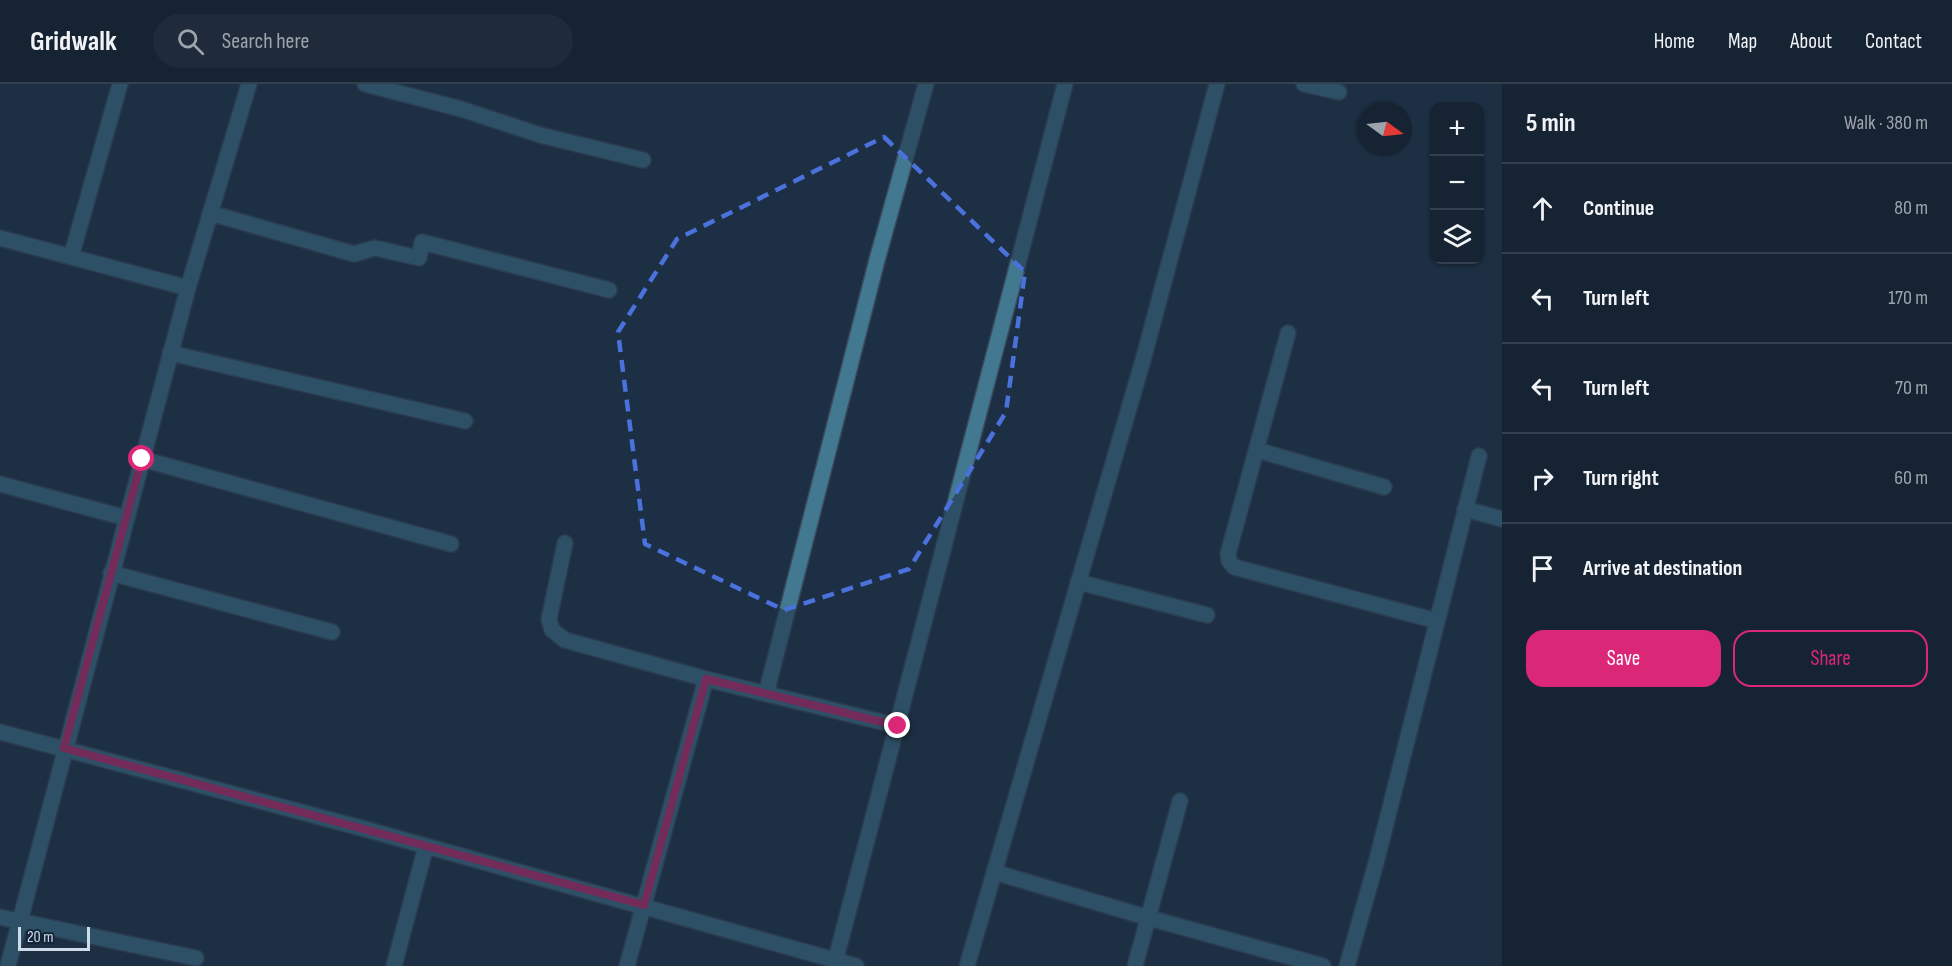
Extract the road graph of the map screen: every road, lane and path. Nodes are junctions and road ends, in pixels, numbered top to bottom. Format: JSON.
{"nodes":[{"id":1,"x":120,"y":84,"type":"edge"},
{"id":2,"x":249,"y":84,"type":"edge"},
{"id":3,"x":364,"y":84,"type":"edge"},
{"id":4,"x":926,"y":84,"type":"edge"},
{"id":5,"x":1065,"y":84,"type":"edge"},
{"id":6,"x":1216,"y":84,"type":"edge"},
{"id":7,"x":1304,"y":84,"type":"edge"},
{"id":8,"x":1339,"y":92,"type":"dead end"},
{"id":9,"x":643,"y":160,"type":"dead end"},
{"id":10,"x":210,"y":213,"type":"junction"},
{"id":11,"x":0,"y":238,"type":"edge"},
{"id":12,"x":71,"y":257,"type":"junction"},
{"id":13,"x":188,"y":288,"type":"junction"},
{"id":14,"x":609,"y":290,"type":"dead end"},
{"id":15,"x":1288,"y":333,"type":"dead end"},
{"id":16,"x":170,"y":353,"type":"junction"},
{"id":17,"x":465,"y":421,"type":"dead end"},
{"id":18,"x":1257,"y":450,"type":"junction"},
{"id":19,"x":1479,"y":456,"type":"dead end"},
{"id":20,"x":142,"y":459,"type":"junction"},
{"id":21,"x":0,"y":484,"type":"edge"},
{"id":22,"x":1384,"y":487,"type":"dead end"},
{"id":23,"x":1465,"y":509,"type":"junction"},
{"id":24,"x":126,"y":518,"type":"junction"},
{"id":25,"x":1502,"y":519,"type":"edge"},
{"id":26,"x":566,"y":543,"type":"dead end"},
{"id":27,"x":451,"y":544,"type":"dead end"},
{"id":28,"x":111,"y":573,"type":"junction"},
{"id":29,"x":1078,"y":582,"type":"junction"},
{"id":30,"x":1207,"y":615,"type":"dead end"},
{"id":31,"x":1437,"y":621,"type":"junction"},
{"id":32,"x":332,"y":632,"type":"dead end"},
{"id":33,"x":706,"y":679,"type":"junction"},
{"id":34,"x":766,"y":694,"type":"junction"},
{"id":35,"x":898,"y":726,"type":"junction"},
{"id":36,"x":0,"y":732,"type":"edge"},
{"id":37,"x":64,"y":748,"type":"junction"},
{"id":38,"x":1180,"y":801,"type":"dead end"},
{"id":39,"x":426,"y":846,"type":"junction"},
{"id":40,"x":994,"y":872,"type":"junction"},
{"id":41,"x":644,"y":905,"type":"junction"},
{"id":42,"x":0,"y":917,"type":"edge"},
{"id":43,"x":1149,"y":918,"type":"junction"},
{"id":44,"x":19,"y":922,"type":"junction"},
{"id":45,"x":196,"y":958,"type":"dead end"},
{"id":46,"x":835,"y":963,"type":"edge"},
{"id":47,"x":8,"y":966,"type":"edge"},
{"id":48,"x":394,"y":966,"type":"edge"},
{"id":49,"x":627,"y":966,"type":"edge"},
{"id":50,"x":856,"y":966,"type":"edge"},
{"id":51,"x":967,"y":966,"type":"edge"},
{"id":52,"x":1135,"y":966,"type":"edge"},
{"id":53,"x":1323,"y":966,"type":"edge"},
{"id":54,"x":1347,"y":966,"type":"edge"}],
"edges":[{"from":1,"to":12,"type":"street"},
{"from":2,"to":10,"type":"street"},
{"from":3,"to":9,"type":"street"},
{"from":4,"to":34,"type":"street"},
{"from":5,"to":35,"type":"street"},
{"from":6,"to":29,"type":"street"},
{"from":7,"to":8,"type":"street"},
{"from":10,"to":13,"type":"street"},
{"from":10,"to":14,"type":"street"},
{"from":11,"to":12,"type":"street"},
{"from":12,"to":13,"type":"street"},
{"from":13,"to":16,"type":"street"},
{"from":15,"to":18,"type":"street"},
{"from":16,"to":17,"type":"street"},
{"from":16,"to":20,"type":"street"},
{"from":18,"to":22,"type":"street"},
{"from":18,"to":31,"type":"street"},
{"from":19,"to":23,"type":"street"},
{"from":20,"to":24,"type":"street"},
{"from":20,"to":27,"type":"street"},
{"from":21,"to":24,"type":"street"},
{"from":23,"to":25,"type":"street"},
{"from":23,"to":31,"type":"street"},
{"from":24,"to":28,"type":"street"},
{"from":26,"to":33,"type":"street"},
{"from":28,"to":32,"type":"street"},
{"from":28,"to":37,"type":"street"},
{"from":29,"to":30,"type":"street"},
{"from":29,"to":40,"type":"street"},
{"from":31,"to":54,"type":"street"},
{"from":33,"to":34,"type":"street"},
{"from":33,"to":41,"type":"street"},
{"from":34,"to":35,"type":"street"},
{"from":35,"to":46,"type":"street"},
{"from":36,"to":37,"type":"street"},
{"from":37,"to":39,"type":"street"},
{"from":37,"to":44,"type":"street"},
{"from":38,"to":43,"type":"street"},
{"from":39,"to":41,"type":"street"},
{"from":39,"to":48,"type":"street"},
{"from":40,"to":43,"type":"street"},
{"from":40,"to":51,"type":"street"},
{"from":41,"to":46,"type":"street"},
{"from":41,"to":49,"type":"street"},
{"from":42,"to":44,"type":"street"},
{"from":43,"to":52,"type":"street"},
{"from":43,"to":53,"type":"street"},
{"from":44,"to":45,"type":"street"},
{"from":44,"to":47,"type":"street"},
{"from":46,"to":50,"type":"street"}]}
